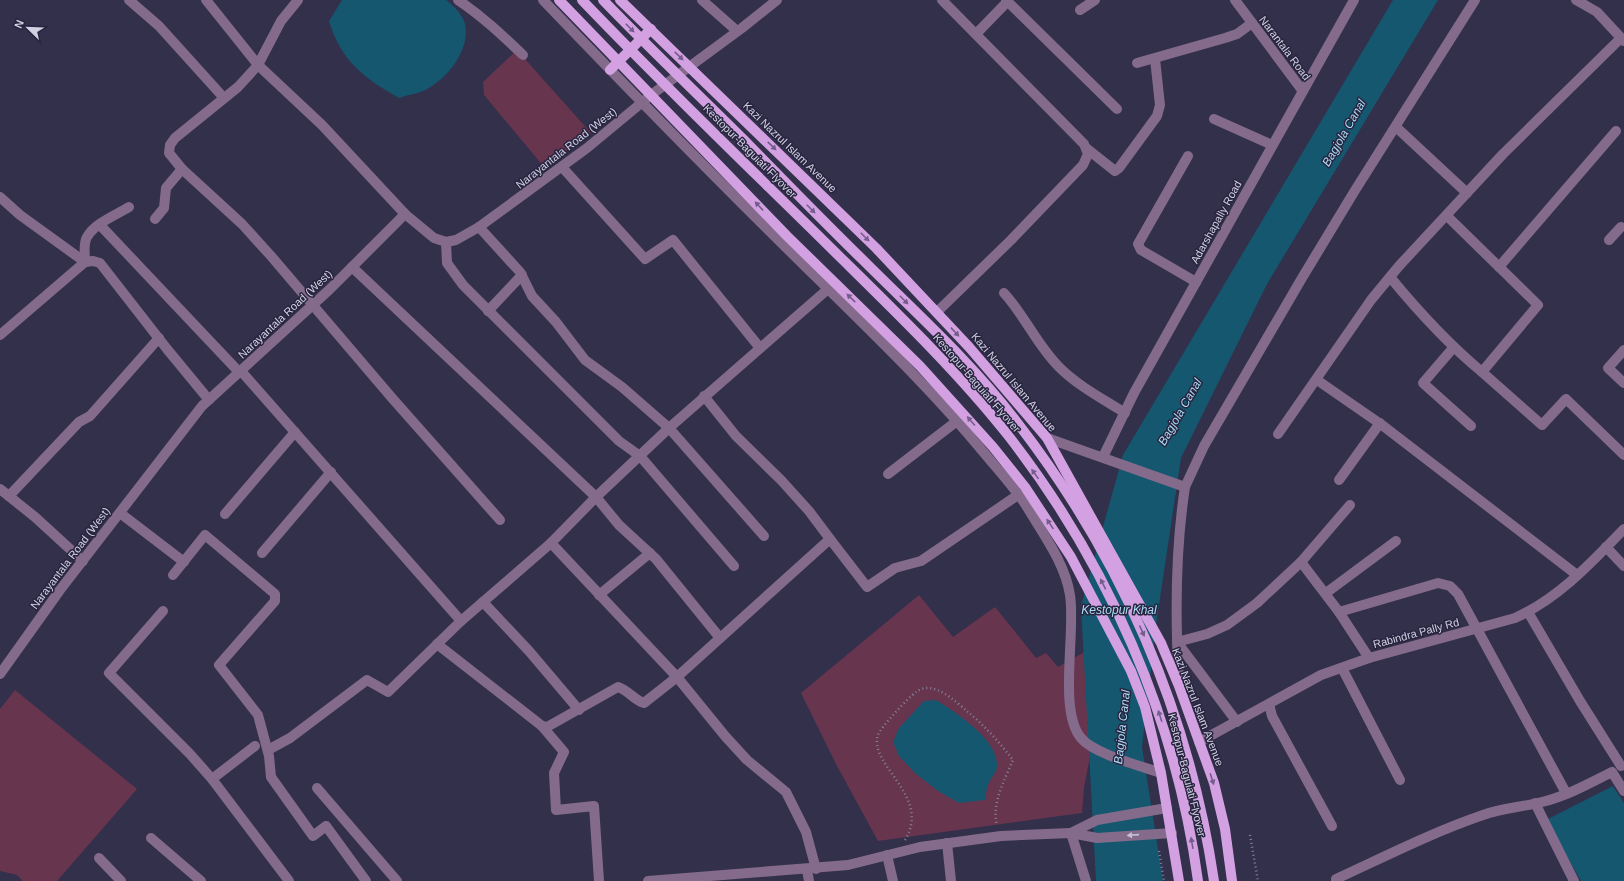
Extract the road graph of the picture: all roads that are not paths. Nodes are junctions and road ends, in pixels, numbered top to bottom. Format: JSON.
{"nodes":[{"id":1,"x":129,"y":0,"type":"edge"},
{"id":2,"x":206,"y":0,"type":"edge"},
{"id":3,"x":298,"y":0,"type":"edge"},
{"id":4,"x":458,"y":0,"type":"edge"},
{"id":5,"x":543,"y":0,"type":"edge"},
{"id":6,"x":559,"y":0,"type":"edge"},
{"id":7,"x":582,"y":0,"type":"edge"},
{"id":8,"x":603,"y":0,"type":"edge"},
{"id":9,"x":620,"y":0,"type":"edge"},
{"id":10,"x":702,"y":0,"type":"edge"},
{"id":11,"x":777,"y":0,"type":"edge"},
{"id":12,"x":942,"y":0,"type":"edge"},
{"id":13,"x":1095,"y":0,"type":"edge"},
{"id":14,"x":1236,"y":0,"type":"edge"},
{"id":15,"x":1354,"y":0,"type":"edge"},
{"id":16,"x":1475,"y":0,"type":"edge"},
{"id":17,"x":1576,"y":0,"type":"edge"},
{"id":18,"x":1007,"y":1,"type":"edge"},
{"id":19,"x":1080,"y":10,"type":"dead end"},
{"id":20,"x":1252,"y":23,"type":"junction"},
{"id":21,"x":651,"y":30,"type":"junction"},
{"id":22,"x":738,"y":31,"type":"junction"},
{"id":23,"x":976,"y":34,"type":"junction"},
{"id":24,"x":1622,"y":39,"type":"edge"},
{"id":25,"x":523,"y":55,"type":"dead end"},
{"id":26,"x":1155,"y":59,"type":"junction"},
{"id":27,"x":618,"y":62,"type":"junction"},
{"id":28,"x":1137,"y":63,"type":"dead end"},
{"id":29,"x":258,"y":65,"type":"junction"},
{"id":30,"x":690,"y":67,"type":"junction"},
{"id":31,"x":610,"y":70,"type":"junction"},
{"id":32,"x":1302,"y":90,"type":"junction"},
{"id":33,"x":651,"y":95,"type":"junction"},
{"id":34,"x":224,"y":98,"type":"junction"},
{"id":35,"x":642,"y":103,"type":"junction"},
{"id":36,"x":1117,"y":109,"type":"dead end"},
{"id":37,"x":1214,"y":119,"type":"dead end"},
{"id":38,"x":1396,"y":127,"type":"junction"},
{"id":39,"x":1616,"y":130,"type":"dead end"},
{"id":40,"x":1272,"y":145,"type":"junction"},
{"id":41,"x":1086,"y":148,"type":"junction"},
{"id":42,"x":1188,"y":156,"type":"dead end"},
{"id":43,"x":562,"y":167,"type":"junction"},
{"id":44,"x":182,"y":169,"type":"junction"},
{"id":45,"x":1467,"y":192,"type":"junction"},
{"id":46,"x":0,"y":197,"type":"edge"},
{"id":47,"x":129,"y":207,"type":"dead end"},
{"id":48,"x":405,"y":214,"type":"junction"},
{"id":49,"x":1447,"y":216,"type":"junction"},
{"id":50,"x":155,"y":220,"type":"dead end"},
{"id":51,"x":100,"y":225,"type":"junction"},
{"id":52,"x":479,"y":227,"type":"junction"},
{"id":53,"x":1623,"y":227,"type":"edge"},
{"id":54,"x":1609,"y":240,"type":"dead end"},
{"id":55,"x":446,"y":242,"type":"junction"},
{"id":56,"x":85,"y":262,"type":"junction"},
{"id":57,"x":352,"y":267,"type":"junction"},
{"id":58,"x":1499,"y":267,"type":"junction"},
{"id":59,"x":522,"y":275,"type":"junction"},
{"id":60,"x":1390,"y":277,"type":"junction"},
{"id":61,"x":1196,"y":282,"type":"junction"},
{"id":62,"x":828,"y":289,"type":"junction"},
{"id":63,"x":1004,"y":293,"type":"dead end"},
{"id":64,"x":313,"y":304,"type":"junction"},
{"id":65,"x":488,"y":311,"type":"junction"},
{"id":66,"x":937,"y":312,"type":"junction"},
{"id":67,"x":0,"y":335,"type":"edge"},
{"id":68,"x":159,"y":338,"type":"junction"},
{"id":69,"x":760,"y":348,"type":"junction"},
{"id":70,"x":1453,"y":348,"type":"junction"},
{"id":71,"x":1624,"y":350,"type":"edge"},
{"id":72,"x":240,"y":372,"type":"junction"},
{"id":73,"x":1482,"y":372,"type":"junction"},
{"id":74,"x":1317,"y":380,"type":"junction"},
{"id":75,"x":1624,"y":383,"type":"edge"},
{"id":76,"x":704,"y":396,"type":"junction"},
{"id":77,"x":210,"y":400,"type":"junction"},
{"id":78,"x":1125,"y":413,"type":"junction"},
{"id":79,"x":957,"y":421,"type":"junction"},
{"id":80,"x":1380,"y":423,"type":"junction"},
{"id":81,"x":1471,"y":426,"type":"dead end"},
{"id":82,"x":670,"y":428,"type":"junction"},
{"id":83,"x":295,"y":432,"type":"junction"},
{"id":84,"x":1278,"y":434,"type":"dead end"},
{"id":85,"x":1047,"y":438,"type":"junction"},
{"id":86,"x":1624,"y":455,"type":"edge"},
{"id":87,"x":640,"y":456,"type":"junction"},
{"id":88,"x":1103,"y":457,"type":"junction"},
{"id":89,"x":331,"y":472,"type":"junction"},
{"id":90,"x":888,"y":474,"type":"dead end"},
{"id":91,"x":1339,"y":480,"type":"dead end"},
{"id":92,"x":1182,"y":486,"type":"junction"},
{"id":93,"x":0,"y":489,"type":"edge"},
{"id":94,"x":1018,"y":494,"type":"junction"},
{"id":95,"x":9,"y":496,"type":"junction"},
{"id":96,"x":596,"y":497,"type":"junction"},
{"id":97,"x":1350,"y":505,"type":"dead end"},
{"id":98,"x":120,"y":513,"type":"junction"},
{"id":99,"x":225,"y":514,"type":"dead end"},
{"id":100,"x":500,"y":520,"type":"dead end"},
{"id":101,"x":1624,"y":529,"type":"edge"},
{"id":102,"x":764,"y":536,"type":"dead end"},
{"id":103,"x":830,"y":539,"type":"junction"},
{"id":104,"x":1396,"y":541,"type":"dead end"},
{"id":105,"x":551,"y":544,"type":"junction"},
{"id":106,"x":1606,"y":547,"type":"junction"},
{"id":107,"x":262,"y":553,"type":"dead end"},
{"id":108,"x":650,"y":553,"type":"junction"},
{"id":109,"x":83,"y":561,"type":"junction"},
{"id":110,"x":184,"y":562,"type":"junction"},
{"id":111,"x":1301,"y":562,"type":"junction"},
{"id":112,"x":734,"y":566,"type":"dead end"},
{"id":113,"x":1624,"y":566,"type":"edge"},
{"id":114,"x":1577,"y":575,"type":"junction"},
{"id":115,"x":173,"y":576,"type":"dead end"},
{"id":116,"x":1326,"y":593,"type":"junction"},
{"id":117,"x":600,"y":595,"type":"junction"},
{"id":118,"x":483,"y":602,"type":"junction"},
{"id":119,"x":163,"y":611,"type":"dead end"},
{"id":120,"x":1339,"y":612,"type":"junction"},
{"id":121,"x":1528,"y":612,"type":"junction"},
{"id":122,"x":461,"y":621,"type":"junction"},
{"id":123,"x":1478,"y":629,"type":"junction"},
{"id":124,"x":720,"y":638,"type":"junction"},
{"id":125,"x":1176,"y":642,"type":"junction"},
{"id":126,"x":438,"y":644,"type":"junction"},
{"id":127,"x":1369,"y":658,"type":"junction"},
{"id":128,"x":1342,"y":668,"type":"junction"},
{"id":129,"x":0,"y":674,"type":"edge"},
{"id":130,"x":677,"y":677,"type":"junction"},
{"id":131,"x":1179,"y":686,"type":"junction"},
{"id":132,"x":1269,"y":704,"type":"junction"},
{"id":133,"x":579,"y":710,"type":"junction"},
{"id":134,"x":1236,"y":722,"type":"junction"},
{"id":135,"x":542,"y":726,"type":"junction"},
{"id":136,"x":1199,"y":742,"type":"junction"},
{"id":137,"x":256,"y":746,"type":"dead end"},
{"id":138,"x":268,"y":750,"type":"junction"},
{"id":139,"x":1622,"y":765,"type":"edge"},
{"id":140,"x":1612,"y":772,"type":"junction"},
{"id":141,"x":1161,"y":773,"type":"junction"},
{"id":142,"x":212,"y":779,"type":"junction"},
{"id":143,"x":1400,"y":780,"type":"dead end"},
{"id":144,"x":317,"y":788,"type":"dead end"},
{"id":145,"x":1624,"y":791,"type":"edge"},
{"id":146,"x":1566,"y":793,"type":"junction"},
{"id":147,"x":1535,"y":803,"type":"junction"},
{"id":148,"x":1168,"y":808,"type":"junction"},
{"id":149,"x":1332,"y":826,"type":"dead end"},
{"id":150,"x":1071,"y":833,"type":"junction"},
{"id":151,"x":1172,"y":833,"type":"junction"},
{"id":152,"x":151,"y":838,"type":"dead end"},
{"id":153,"x":947,"y":843,"type":"junction"},
{"id":154,"x":891,"y":854,"type":"junction"},
{"id":155,"x":99,"y":858,"type":"dead end"},
{"id":156,"x":811,"y":869,"type":"junction"},
{"id":157,"x":763,"y":877,"type":"edge"},
{"id":158,"x":735,"y":878,"type":"edge"},
{"id":159,"x":122,"y":881,"type":"edge"},
{"id":160,"x":200,"y":881,"type":"edge"},
{"id":161,"x":289,"y":881,"type":"edge"},
{"id":162,"x":366,"y":881,"type":"edge"},
{"id":163,"x":397,"y":881,"type":"edge"},
{"id":164,"x":599,"y":881,"type":"edge"},
{"id":165,"x":648,"y":881,"type":"edge"},
{"id":166,"x":809,"y":881,"type":"edge"},
{"id":167,"x":893,"y":881,"type":"edge"},
{"id":168,"x":951,"y":881,"type":"edge"},
{"id":169,"x":1086,"y":881,"type":"edge"},
{"id":170,"x":1179,"y":881,"type":"edge"},
{"id":171,"x":1198,"y":881,"type":"edge"},
{"id":172,"x":1214,"y":881,"type":"edge"},
{"id":173,"x":1232,"y":881,"type":"edge"},
{"id":174,"x":1336,"y":881,"type":"edge"},
{"id":175,"x":1574,"y":881,"type":"edge"}],
"edges":[{"from":1,"to":34,"type":"street"},
{"from":2,"to":29,"type":"street"},
{"from":3,"to":29,"type":"street"},
{"from":4,"to":25,"type":"street"},
{"from":5,"to":31,"type":"street"},
{"from":6,"to":27,"type":"main road"},
{"from":171,"to":7,"type":"main road","name":"Kestopur-Baguiati Flyover","one_way":true,"bridge":true},
{"from":8,"to":172,"type":"main road","name":"Kestopur-Baguiati Flyover","one_way":true,"bridge":true},
{"from":9,"to":21,"type":"main road","name":"Kazi Nazrul Islam Avenue"},
{"from":10,"to":22,"type":"street"},
{"from":11,"to":22,"type":"street","name":"Narayantala Road (West)"},
{"from":12,"to":23,"type":"street"},
{"from":13,"to":19,"type":"street"},
{"from":14,"to":20,"type":"street","name":"Narantala Road"},
{"from":15,"to":32,"type":"street","name":"Adarshapally Road"},
{"from":16,"to":38,"type":"street"},
{"from":17,"to":24,"type":"street"},
{"from":18,"to":23,"type":"street"},
{"from":18,"to":36,"type":"street"},
{"from":20,"to":26,"type":"street"},
{"from":20,"to":32,"type":"street","name":"Narantala Road"},
{"from":21,"to":27,"type":"main road"},
{"from":21,"to":30,"type":"main road","name":"Kazi Nazrul Islam Avenue","one_way":true},
{"from":22,"to":30,"type":"street","name":"Narayantala Road (West)"},
{"from":23,"to":41,"type":"street"},
{"from":24,"to":45,"type":"street"},
{"from":26,"to":28,"type":"street"},
{"from":26,"to":41,"type":"street"},
{"from":27,"to":31,"type":"main road"},
{"from":27,"to":33,"type":"main road"},
{"from":29,"to":34,"type":"street"},
{"from":29,"to":48,"type":"street"},
{"from":30,"to":33,"type":"street","name":"Narayantala Road (West)"},
{"from":30,"to":66,"type":"main road","name":"Kazi Nazrul Islam Avenue","one_way":true},
{"from":31,"to":35,"type":"street"},
{"from":32,"to":40,"type":"street","name":"Adarshapally Road"},
{"from":33,"to":35,"type":"street","name":"Narayantala Road (West)"},
{"from":141,"to":33,"type":"main road","one_way":true},
{"from":34,"to":44,"type":"street"},
{"from":35,"to":43,"type":"street","name":"Narayantala Road (West)"},
{"from":35,"to":62,"type":"street"},
{"from":37,"to":40,"type":"street"},
{"from":38,"to":45,"type":"street"},
{"from":38,"to":92,"type":"street"},
{"from":39,"to":58,"type":"street"},
{"from":40,"to":61,"type":"street","name":"Adarshapally Road"},
{"from":41,"to":66,"type":"street"},
{"from":42,"to":61,"type":"street"},
{"from":43,"to":52,"type":"street","name":"Narayantala Road (West)"},
{"from":43,"to":69,"type":"street"},
{"from":44,"to":50,"type":"street"},
{"from":44,"to":64,"type":"street"},
{"from":45,"to":49,"type":"street"},
{"from":46,"to":56,"type":"street"},
{"from":47,"to":51,"type":"street"},
{"from":48,"to":55,"type":"street"},
{"from":48,"to":57,"type":"street","name":"Narayantala Road (West)"},
{"from":49,"to":58,"type":"street"},
{"from":49,"to":60,"type":"street"},
{"from":51,"to":56,"type":"street"},
{"from":51,"to":72,"type":"street"},
{"from":52,"to":55,"type":"street","name":"Narayantala Road (West)"},
{"from":52,"to":59,"type":"street"},
{"from":53,"to":54,"type":"street"},
{"from":55,"to":65,"type":"street"},
{"from":56,"to":67,"type":"street"},
{"from":56,"to":68,"type":"street"},
{"from":57,"to":64,"type":"street","name":"Narayantala Road (West)"},
{"from":57,"to":96,"type":"street"},
{"from":58,"to":73,"type":"street"},
{"from":59,"to":65,"type":"street"},
{"from":59,"to":82,"type":"street"},
{"from":60,"to":70,"type":"street"},
{"from":60,"to":74,"type":"street"},
{"from":61,"to":78,"type":"street","name":"Adarshapally Road"},
{"from":62,"to":69,"type":"street"},
{"from":62,"to":79,"type":"street"},
{"from":63,"to":78,"type":"street"},
{"from":64,"to":72,"type":"street","name":"Narayantala Road (West)"},
{"from":64,"to":100,"type":"street"},
{"from":65,"to":87,"type":"street"},
{"from":66,"to":85,"type":"main road","name":"Kazi Nazrul Islam Avenue","one_way":true},
{"from":68,"to":77,"type":"street"},
{"from":68,"to":95,"type":"street"},
{"from":69,"to":76,"type":"street"},
{"from":70,"to":73,"type":"street"},
{"from":70,"to":81,"type":"street"},
{"from":71,"to":75,"type":"street"},
{"from":72,"to":77,"type":"street","name":"Narayantala Road (West)"},
{"from":72,"to":83,"type":"street"},
{"from":73,"to":86,"type":"street"},
{"from":74,"to":80,"type":"street"},
{"from":74,"to":84,"type":"street"},
{"from":76,"to":82,"type":"street"},
{"from":76,"to":103,"type":"street"},
{"from":77,"to":98,"type":"street","name":"Narayantala Road (West)"},
{"from":78,"to":88,"type":"street","name":"Adarshapally Road"},
{"from":79,"to":90,"type":"street"},
{"from":79,"to":94,"type":"street"},
{"from":80,"to":91,"type":"street"},
{"from":80,"to":114,"type":"street"},
{"from":82,"to":87,"type":"street"},
{"from":82,"to":102,"type":"street"},
{"from":83,"to":89,"type":"street"},
{"from":83,"to":99,"type":"street"},
{"from":85,"to":88,"type":"street"},
{"from":85,"to":131,"type":"main road","name":"Kazi Nazrul Islam Avenue"},
{"from":87,"to":96,"type":"street"},
{"from":87,"to":112,"type":"street"},
{"from":88,"to":92,"type":"street"},
{"from":89,"to":107,"type":"street"},
{"from":89,"to":122,"type":"street"},
{"from":92,"to":125,"type":"street"},
{"from":93,"to":95,"type":"street"},
{"from":94,"to":103,"type":"street"},
{"from":94,"to":141,"type":"street"},
{"from":95,"to":109,"type":"street"},
{"from":96,"to":105,"type":"street"},
{"from":96,"to":108,"type":"street"},
{"from":97,"to":111,"type":"street"},
{"from":98,"to":109,"type":"street","name":"Narayantala Road (West)"},
{"from":98,"to":110,"type":"street"},
{"from":101,"to":106,"type":"street","name":"Rabindra Pally Rd"},
{"from":103,"to":124,"type":"street"},
{"from":104,"to":116,"type":"street"},
{"from":105,"to":117,"type":"street"},
{"from":105,"to":118,"type":"street"},
{"from":106,"to":113,"type":"street"},
{"from":106,"to":114,"type":"street","name":"Rabindra Pally Rd"},
{"from":108,"to":117,"type":"street"},
{"from":108,"to":124,"type":"street"},
{"from":109,"to":129,"type":"street","name":"Narayantala Road (West)"},
{"from":110,"to":115,"type":"street"},
{"from":110,"to":138,"type":"street"},
{"from":111,"to":116,"type":"street"},
{"from":111,"to":125,"type":"street"},
{"from":114,"to":121,"type":"street","name":"Rabindra Pally Rd"},
{"from":116,"to":120,"type":"street"},
{"from":117,"to":130,"type":"street"},
{"from":118,"to":122,"type":"street"},
{"from":118,"to":133,"type":"street"},
{"from":119,"to":142,"type":"street"},
{"from":120,"to":123,"type":"street"},
{"from":120,"to":127,"type":"street"},
{"from":121,"to":123,"type":"street","name":"Rabindra Pally Rd"},
{"from":121,"to":139,"type":"street"},
{"from":122,"to":126,"type":"street"},
{"from":123,"to":127,"type":"street","name":"Rabindra Pally Rd"},
{"from":123,"to":146,"type":"street"},
{"from":124,"to":130,"type":"street"},
{"from":125,"to":131,"type":"street"},
{"from":125,"to":134,"type":"street"},
{"from":126,"to":135,"type":"street"},
{"from":126,"to":138,"type":"street"},
{"from":127,"to":128,"type":"street","name":"Rabindra Pally Rd"},
{"from":128,"to":132,"type":"street","name":"Rabindra Pally Rd"},
{"from":128,"to":143,"type":"street"},
{"from":130,"to":133,"type":"street"},
{"from":130,"to":156,"type":"street"},
{"from":131,"to":136,"type":"main road","name":"Kazi Nazrul Islam Avenue"},
{"from":132,"to":134,"type":"street","name":"Rabindra Pally Rd"},
{"from":132,"to":149,"type":"street"},
{"from":133,"to":135,"type":"street"},
{"from":134,"to":136,"type":"street","name":"Rabindra Pally Rd"},
{"from":135,"to":164,"type":"street"},
{"from":136,"to":173,"type":"main road","name":"Kazi Nazrul Islam Avenue","one_way":true},
{"from":137,"to":142,"type":"street"},
{"from":138,"to":162,"type":"street"},
{"from":139,"to":140,"type":"street"},
{"from":140,"to":145,"type":"street"},
{"from":140,"to":146,"type":"street"},
{"from":141,"to":148,"type":"main road"},
{"from":142,"to":161,"type":"street"},
{"from":144,"to":163,"type":"street"},
{"from":146,"to":147,"type":"street"},
{"from":147,"to":174,"type":"street"},
{"from":147,"to":175,"type":"street"},
{"from":148,"to":150,"type":"street"},
{"from":148,"to":151,"type":"main road"},
{"from":151,"to":150,"type":"street","one_way":true},
{"from":150,"to":153,"type":"street"},
{"from":150,"to":169,"type":"street"},
{"from":151,"to":170,"type":"main road"},
{"from":152,"to":160,"type":"street"},
{"from":153,"to":154,"type":"street"},
{"from":153,"to":168,"type":"street"},
{"from":154,"to":156,"type":"street"},
{"from":154,"to":167,"type":"street"},
{"from":155,"to":159,"type":"street"},
{"from":156,"to":157,"type":"street"},
{"from":156,"to":166,"type":"street"},
{"from":157,"to":158,"type":"street"},
{"from":158,"to":165,"type":"street"}]}
